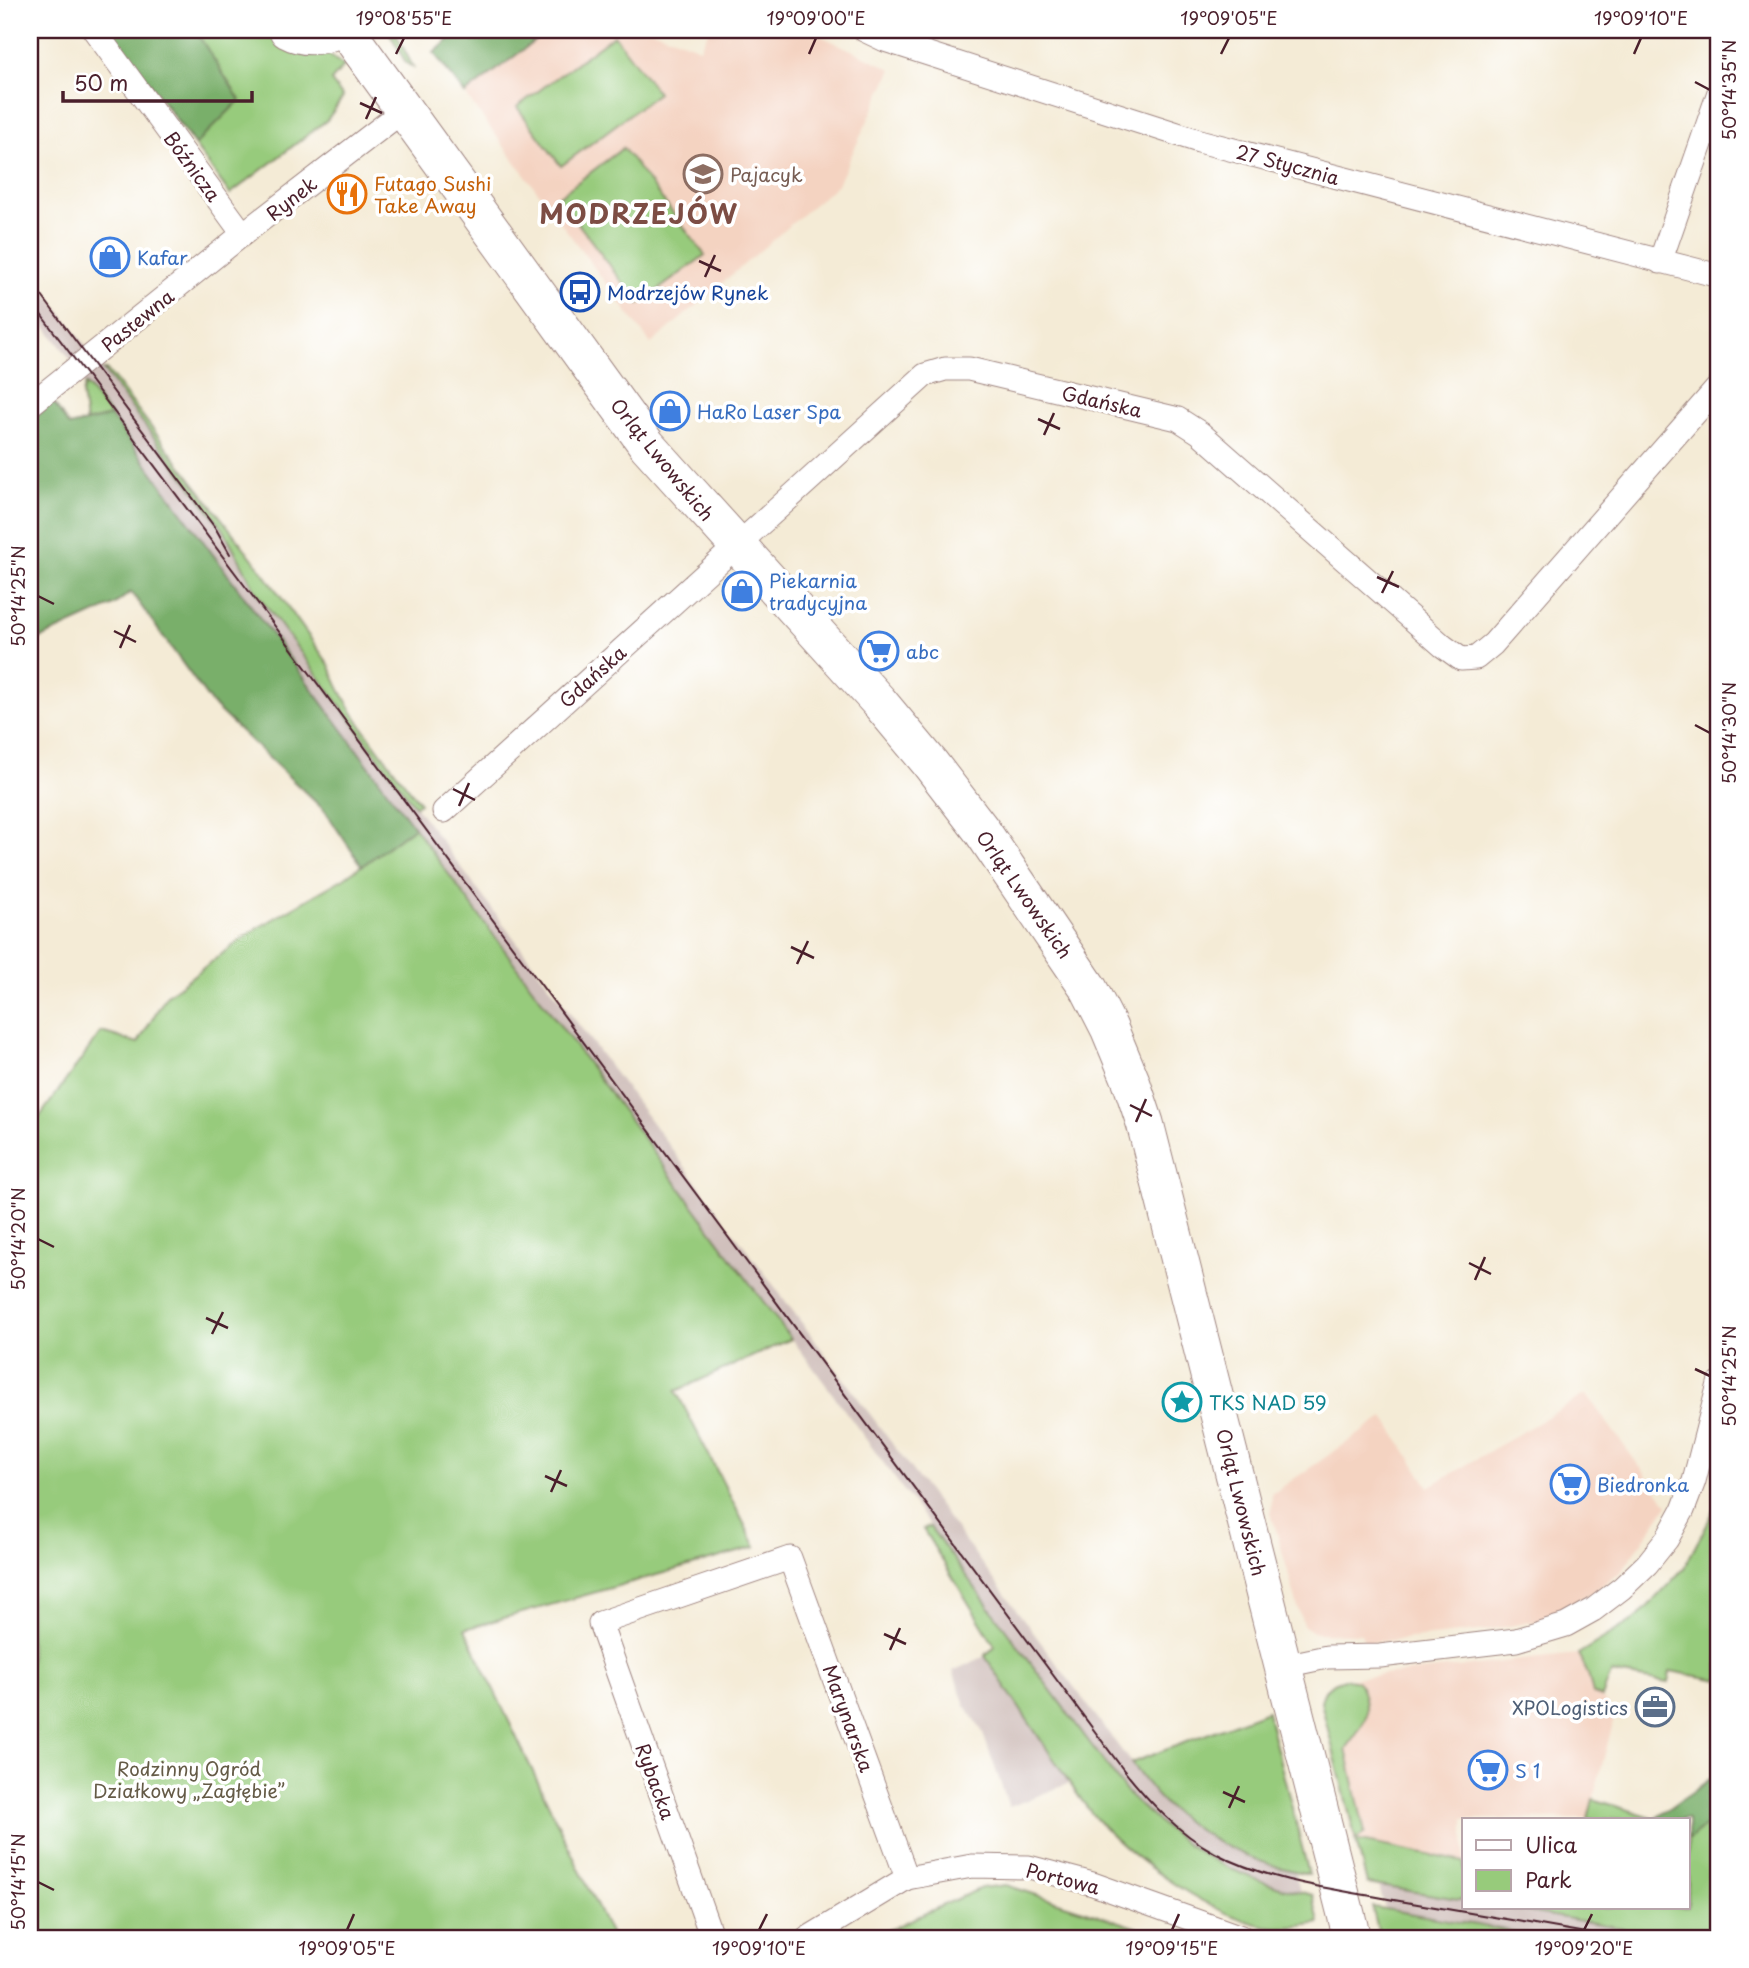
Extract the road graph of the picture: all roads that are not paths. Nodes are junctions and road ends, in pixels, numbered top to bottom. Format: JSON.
{"nodes":[{"id":1,"x":94,"y":30,"type":"edge"},
{"id":2,"x":288,"y":30,"type":"edge"},
{"id":3,"x":336,"y":30,"type":"edge"},
{"id":4,"x":346,"y":30,"type":"edge"},
{"id":5,"x":864,"y":30,"type":"edge"},
{"id":6,"x":1719,"y":92,"type":"edge"},
{"id":7,"x":404,"y":110,"type":"junction"},
{"id":8,"x":243,"y":234,"type":"junction"},
{"id":9,"x":1660,"y":262,"type":"junction"},
{"id":10,"x":1719,"y":276,"type":"edge"},
{"id":11,"x":1719,"y":386,"type":"edge"},
{"id":12,"x":30,"y":405,"type":"edge"},
{"id":13,"x":736,"y":544,"type":"junction"},
{"id":14,"x":444,"y":811,"type":"dead end"},
{"id":15,"x":1719,"y":1384,"type":"edge"},
{"id":16,"x":790,"y":1558,"type":"joint"},
{"id":17,"x":1284,"y":1666,"type":"junction"},
{"id":18,"x":907,"y":1878,"type":"junction"},
{"id":19,"x":1347,"y":1937,"type":"edge"},
{"id":20,"x":712,"y":1938,"type":"edge"},
{"id":21,"x":808,"y":1938,"type":"edge"},
{"id":22,"x":1244,"y":1938,"type":"edge"}],
"edges":[{"from":1,"to":8,"type":"street","name":"Bóźnicza"},
{"from":2,"to":3,"type":"main road"},
{"from":4,"to":7,"type":"main road","name":"Orląt Lwowskich"},
{"from":5,"to":9,"type":"street","name":"27 Stycznia"},
{"from":6,"to":9,"type":"street"},
{"from":7,"to":8,"type":"street","name":"Rynek"},
{"from":7,"to":13,"type":"main road","name":"Orląt Lwowskich"},
{"from":8,"to":12,"type":"street","name":"Pastewna"},
{"from":9,"to":10,"type":"street","name":"27 Stycznia"},
{"from":11,"to":13,"type":"street","name":"Gdańska"},
{"from":13,"to":14,"type":"street","name":"Gdańska"},
{"from":13,"to":17,"type":"main road","name":"Orląt Lwowskich"},
{"from":15,"to":17,"type":"street"},
{"from":16,"to":18,"type":"street","name":"Marynarska"},
{"from":16,"to":20,"type":"street","name":"Rybacka"},
{"from":17,"to":19,"type":"main road","name":"Orląt Lwowskich"},
{"from":18,"to":21,"type":"street","name":"Portowa"},
{"from":18,"to":22,"type":"street","name":"Portowa"}]}
